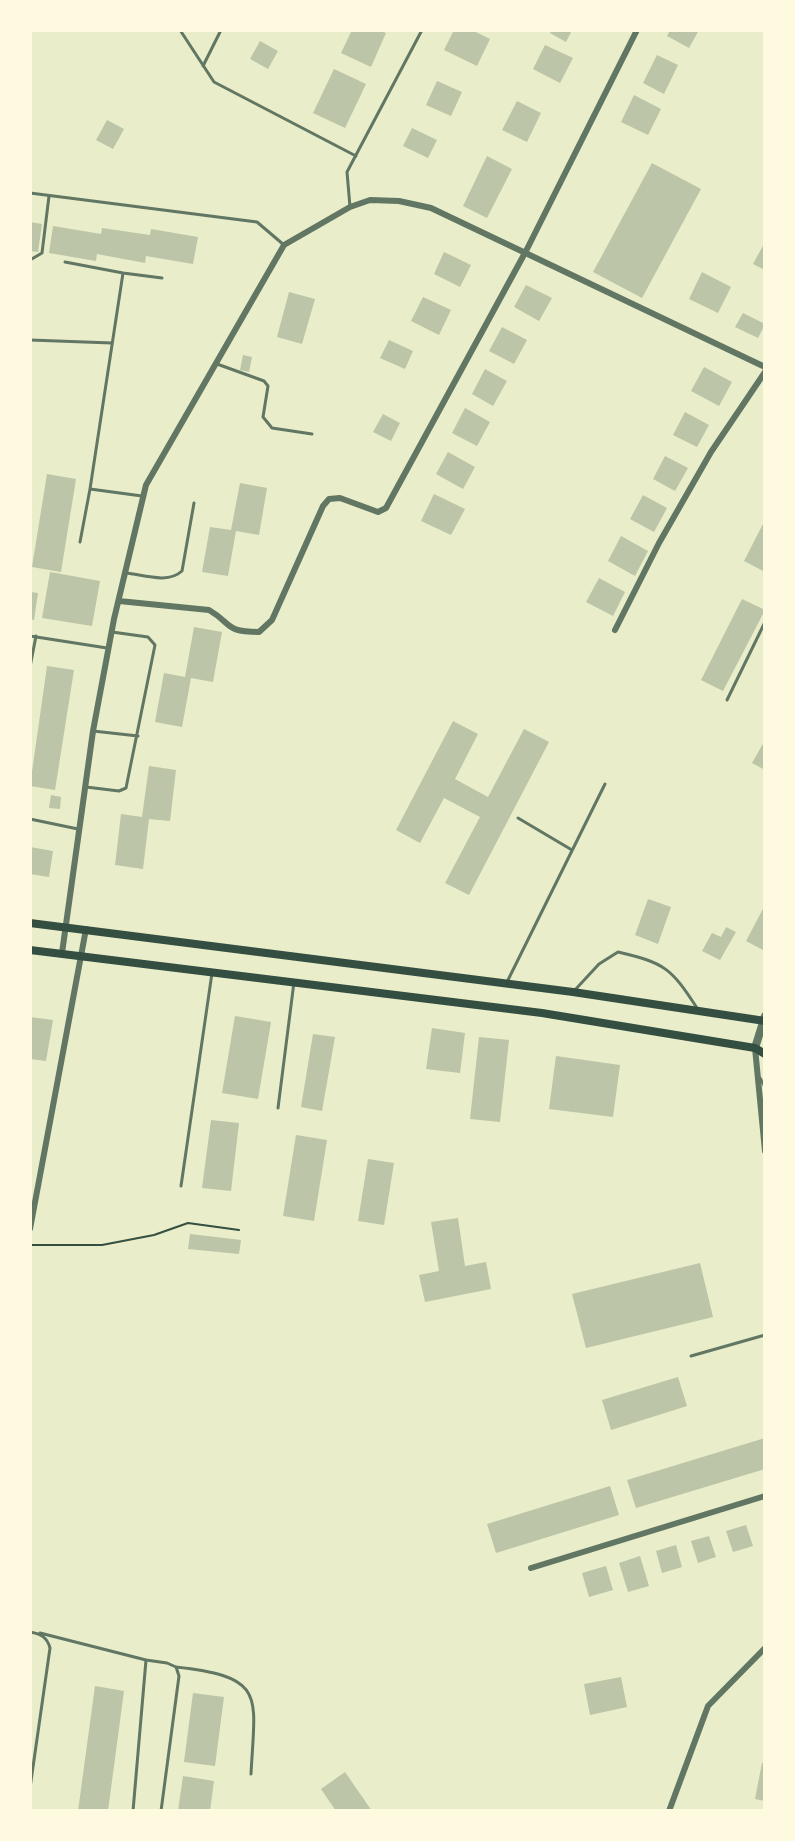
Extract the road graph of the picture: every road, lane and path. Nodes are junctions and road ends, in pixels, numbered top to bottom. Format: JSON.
{"nodes":[{"id":1,"x":180,"y":30,"type":"edge"},
{"id":2,"x":221,"y":30,"type":"edge"},
{"id":3,"x":422,"y":30,"type":"edge"},
{"id":4,"x":638,"y":30,"type":"edge"},
{"id":5,"x":202,"y":66,"type":"junction"},
{"id":6,"x":356,"y":156,"type":"junction"},
{"id":7,"x":30,"y":193,"type":"edge"},
{"id":8,"x":49,"y":196,"type":"junction"},
{"id":9,"x":350,"y":207,"type":"junction"},
{"id":10,"x":284,"y":245,"type":"junction"},
{"id":11,"x":526,"y":251,"type":"junction"},
{"id":12,"x":30,"y":260,"type":"edge"},
{"id":13,"x":65,"y":262,"type":"dead end"},
{"id":14,"x":123,"y":273,"type":"junction"},
{"id":15,"x":162,"y":278,"type":"dead end"},
{"id":16,"x":30,"y":340,"type":"edge"},
{"id":17,"x":113,"y":343,"type":"junction"},
{"id":18,"x":218,"y":364,"type":"junction"},
{"id":19,"x":765,"y":367,"type":"edge"},
{"id":20,"x":765,"y":372,"type":"edge"},
{"id":21,"x":312,"y":434,"type":"dead end"},
{"id":22,"x":90,"y":489,"type":"junction"},
{"id":23,"x":144,"y":497,"type":"junction"},
{"id":24,"x":194,"y":503,"type":"dead end"},
{"id":25,"x":80,"y":542,"type":"dead end"},
{"id":26,"x":126,"y":573,"type":"junction"},
{"id":27,"x":119,"y":601,"type":"junction"},
{"id":28,"x":765,"y":622,"type":"edge"},
{"id":29,"x":615,"y":630,"type":"dead end"},
{"id":30,"x":112,"y":632,"type":"junction"},
{"id":31,"x":30,"y":636,"type":"edge"},
{"id":32,"x":36,"y":636,"type":"junction"},
{"id":33,"x":109,"y":648,"type":"junction"},
{"id":34,"x":30,"y":667,"type":"edge"},
{"id":35,"x":727,"y":700,"type":"dead end"},
{"id":36,"x":93,"y":731,"type":"junction"},
{"id":37,"x":138,"y":736,"type":"junction"},
{"id":38,"x":605,"y":784,"type":"dead end"},
{"id":39,"x":86,"y":787,"type":"junction"},
{"id":40,"x":518,"y":818,"type":"dead end"},
{"id":41,"x":30,"y":819,"type":"edge"},
{"id":42,"x":81,"y":829,"type":"junction"},
{"id":43,"x":572,"y":850,"type":"junction"},
{"id":44,"x":30,"y":923,"type":"edge"},
{"id":45,"x":65,"y":926,"type":"junction"},
{"id":46,"x":86,"y":929,"type":"junction"},
{"id":47,"x":30,"y":950,"type":"edge"},
{"id":48,"x":62,"y":953,"type":"junction"},
{"id":49,"x":81,"y":955,"type":"junction"},
{"id":50,"x":213,"y":971,"type":"junction"},
{"id":51,"x":294,"y":981,"type":"junction"},
{"id":52,"x":506,"y":984,"type":"junction"},
{"id":53,"x":573,"y":992,"type":"junction"},
{"id":54,"x":700,"y":1012,"type":"junction"},
{"id":55,"x":764,"y":1019,"type":"edge"},
{"id":56,"x":755,"y":1048,"type":"junction"},
{"id":57,"x":765,"y":1054,"type":"edge"},
{"id":58,"x":757,"y":1073,"type":"junction"},
{"id":59,"x":765,"y":1087,"type":"edge"},
{"id":60,"x":278,"y":1108,"type":"dead end"},
{"id":61,"x":765,"y":1150,"type":"edge"},
{"id":62,"x":181,"y":1186,"type":"dead end"},
{"id":63,"x":30,"y":1228,"type":"edge"},
{"id":64,"x":240,"y":1230,"type":"dead end"},
{"id":65,"x":30,"y":1245,"type":"edge"},
{"id":66,"x":765,"y":1335,"type":"edge"},
{"id":67,"x":691,"y":1356,"type":"dead end"},
{"id":68,"x":765,"y":1496,"type":"edge"},
{"id":69,"x":531,"y":1568,"type":"dead end"},
{"id":70,"x":30,"y":1632,"type":"edge"},
{"id":71,"x":40,"y":1633,"type":"junction"},
{"id":72,"x":765,"y":1648,"type":"edge"},
{"id":73,"x":146,"y":1660,"type":"junction"},
{"id":74,"x":176,"y":1667,"type":"junction"},
{"id":75,"x":251,"y":1774,"type":"dead end"},
{"id":76,"x":30,"y":1788,"type":"edge"},
{"id":77,"x":133,"y":1811,"type":"edge"},
{"id":78,"x":161,"y":1811,"type":"edge"},
{"id":79,"x":669,"y":1811,"type":"edge"}],
"edges":[{"from":1,"to":5,"type":"lane"},
{"from":2,"to":5,"type":"lane"},
{"from":3,"to":6,"type":"lane"},
{"from":4,"to":11,"type":"street"},
{"from":5,"to":6,"type":"lane"},
{"from":6,"to":9,"type":"lane"},
{"from":7,"to":8,"type":"lane"},
{"from":8,"to":10,"type":"lane"},
{"from":8,"to":12,"type":"lane"},
{"from":9,"to":10,"type":"street"},
{"from":9,"to":11,"type":"street"},
{"from":10,"to":18,"type":"street"},
{"from":11,"to":19,"type":"street"},
{"from":11,"to":27,"type":"street"},
{"from":13,"to":14,"type":"lane"},
{"from":14,"to":15,"type":"lane"},
{"from":14,"to":17,"type":"lane"},
{"from":16,"to":17,"type":"lane"},
{"from":17,"to":22,"type":"lane"},
{"from":18,"to":21,"type":"lane"},
{"from":18,"to":23,"type":"street"},
{"from":20,"to":29,"type":"street"},
{"from":22,"to":23,"type":"lane"},
{"from":22,"to":25,"type":"lane"},
{"from":23,"to":26,"type":"street"},
{"from":24,"to":26,"type":"lane"},
{"from":26,"to":27,"type":"street"},
{"from":27,"to":30,"type":"street"},
{"from":28,"to":35,"type":"lane"},
{"from":30,"to":33,"type":"street"},
{"from":30,"to":37,"type":"lane"},
{"from":31,"to":32,"type":"lane"},
{"from":32,"to":33,"type":"lane"},
{"from":32,"to":34,"type":"lane"},
{"from":33,"to":36,"type":"street"},
{"from":36,"to":37,"type":"lane"},
{"from":36,"to":39,"type":"street"},
{"from":37,"to":39,"type":"lane"},
{"from":38,"to":43,"type":"lane"},
{"from":39,"to":42,"type":"street"},
{"from":40,"to":43,"type":"lane"},
{"from":41,"to":42,"type":"lane"},
{"from":42,"to":45,"type":"street"},
{"from":43,"to":52,"type":"lane"},
{"from":44,"to":45,"type":"main road"},
{"from":45,"to":46,"type":"main road"},
{"from":45,"to":48,"type":"street"},
{"from":46,"to":49,"type":"street"},
{"from":46,"to":52,"type":"main road"},
{"from":47,"to":48,"type":"main road"},
{"from":48,"to":49,"type":"main road"},
{"from":49,"to":50,"type":"main road"},
{"from":49,"to":63,"type":"street"},
{"from":50,"to":51,"type":"main road"},
{"from":50,"to":62,"type":"lane"},
{"from":51,"to":56,"type":"main road"},
{"from":51,"to":60,"type":"lane"},
{"from":52,"to":53,"type":"main road"},
{"from":53,"to":54,"type":"main road"},
{"from":53,"to":54,"type":"lane"},
{"from":54,"to":55,"type":"main road"},
{"from":55,"to":56,"type":"street"},
{"from":56,"to":57,"type":"main road"},
{"from":56,"to":58,"type":"street"},
{"from":58,"to":59,"type":"lane"},
{"from":58,"to":61,"type":"street"},
{"from":64,"to":65,"type":"path"},
{"from":66,"to":67,"type":"lane"},
{"from":68,"to":69,"type":"street"},
{"from":70,"to":71,"type":"lane"},
{"from":71,"to":73,"type":"lane"},
{"from":71,"to":76,"type":"lane"},
{"from":72,"to":79,"type":"street"},
{"from":73,"to":74,"type":"lane"},
{"from":73,"to":77,"type":"lane"},
{"from":74,"to":75,"type":"lane"},
{"from":74,"to":78,"type":"lane"}]}
